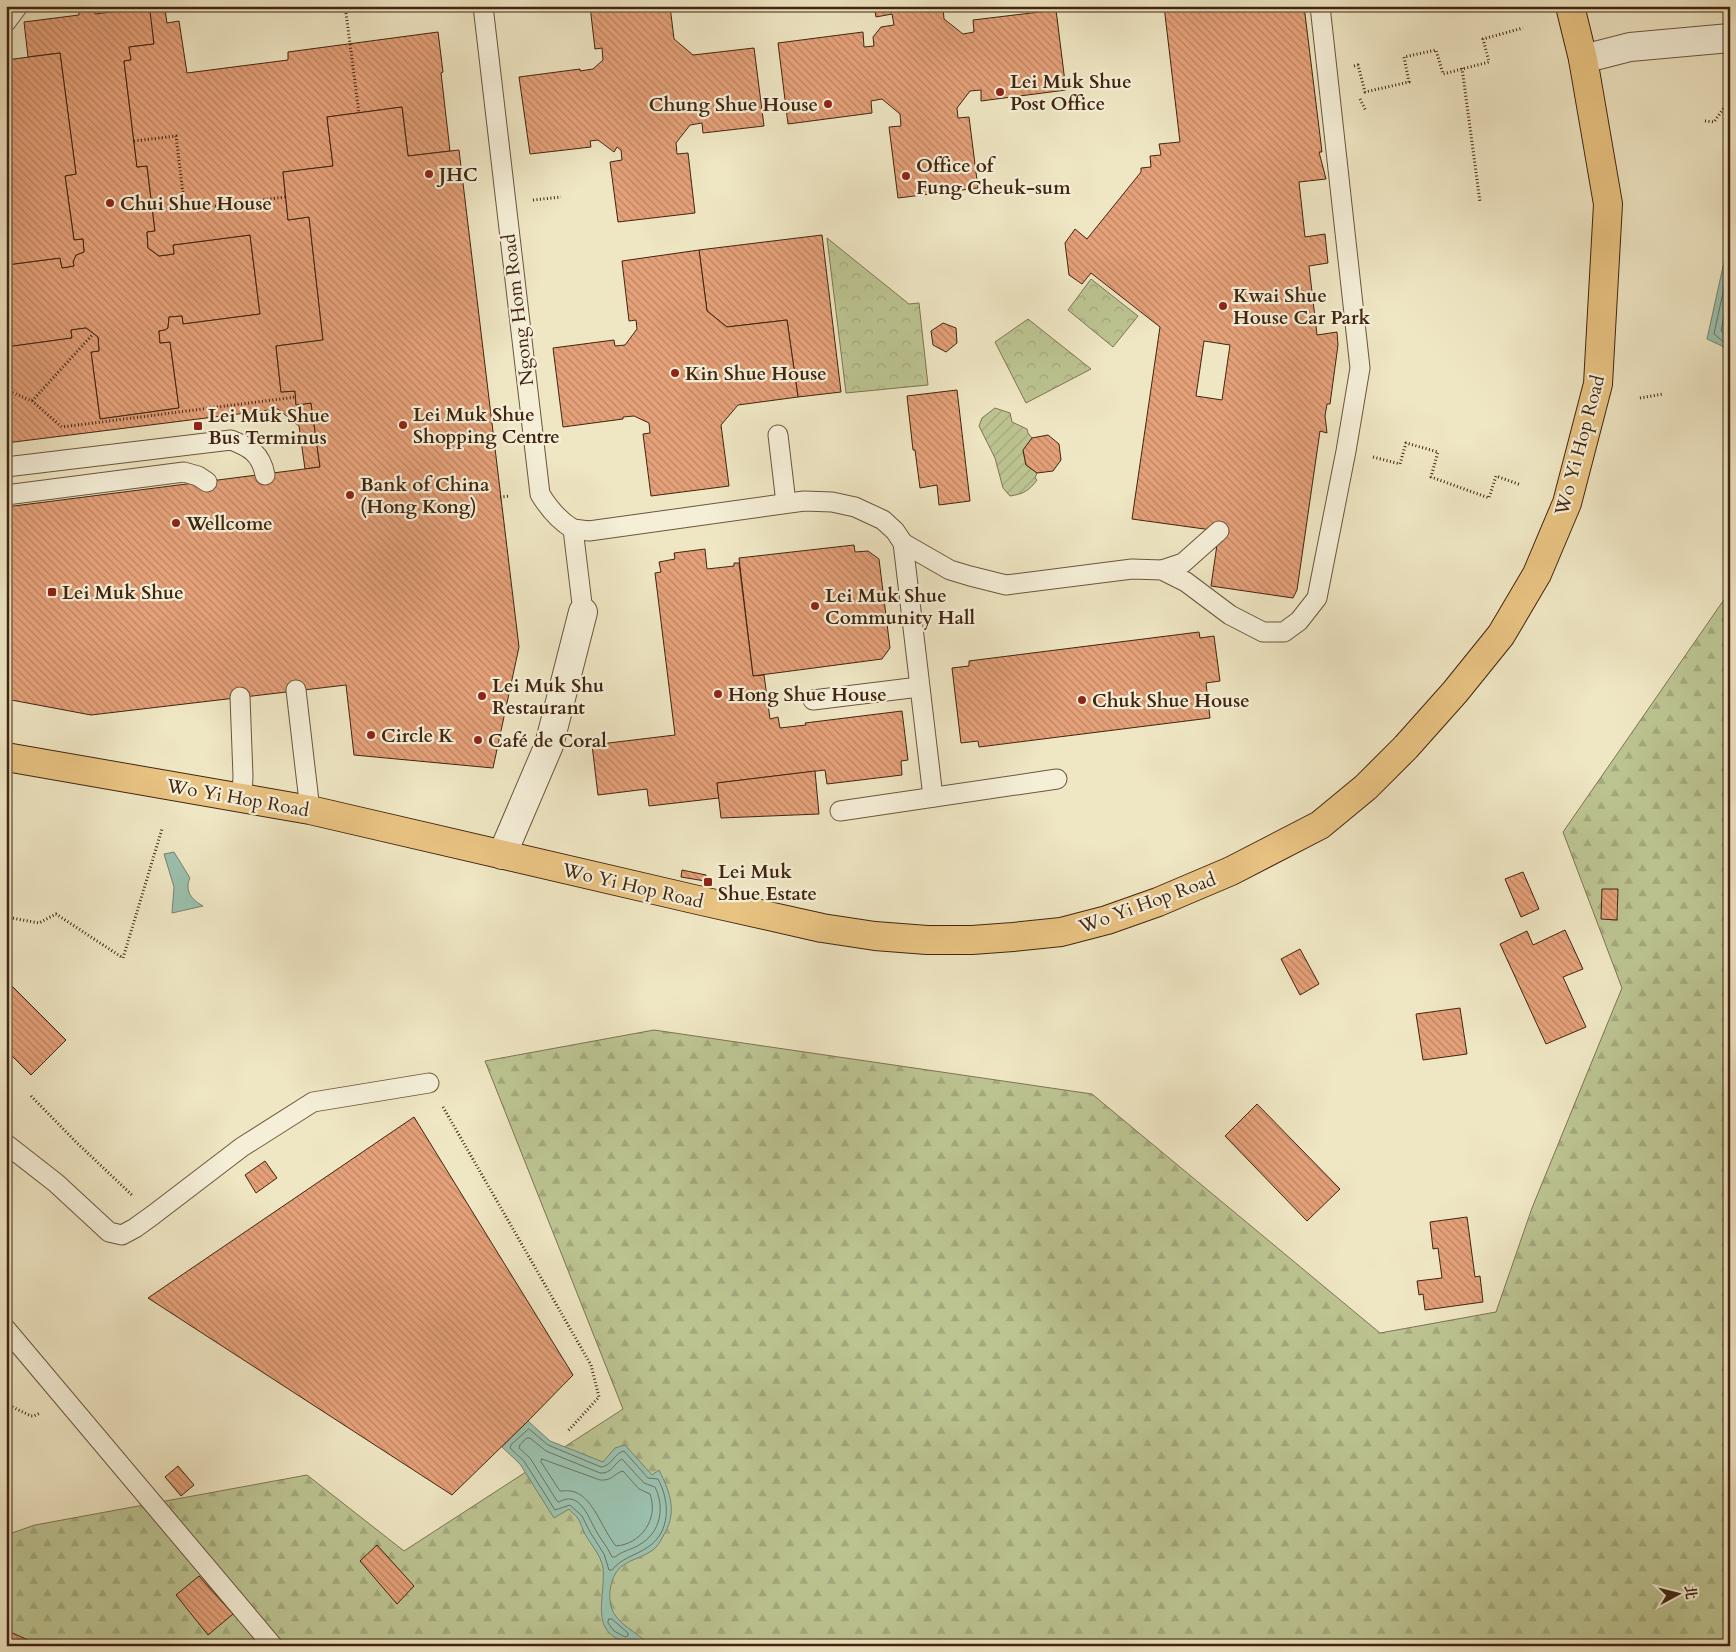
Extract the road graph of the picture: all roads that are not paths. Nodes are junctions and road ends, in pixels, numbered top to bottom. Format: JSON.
{"nodes":[{"id":1,"x":18,"y":6,"type":"edge"},
{"id":2,"x":483,"y":6,"type":"edge"},
{"id":3,"x":1320,"y":6,"type":"edge"},
{"id":4,"x":1570,"y":6,"type":"edge"},
{"id":5,"x":6,"y":22,"type":"edge"},
{"id":6,"x":1730,"y":38,"type":"edge"},
{"id":7,"x":1583,"y":60,"type":"junction"},
{"id":8,"x":778,"y":435,"type":"dead end"},
{"id":9,"x":6,"y":467,"type":"edge"},
{"id":10,"x":265,"y":475,"type":"dead end"},
{"id":11,"x":207,"y":482,"type":"dead end"},
{"id":12,"x":6,"y":494,"type":"edge"},
{"id":13,"x":786,"y":503,"type":"junction"},
{"id":14,"x":573,"y":529,"type":"junction"},
{"id":15,"x":1219,"y":531,"type":"dead end"},
{"id":16,"x":903,"y":543,"type":"junction"},
{"id":17,"x":1162,"y":570,"type":"junction"},
{"id":18,"x":584,"y":612,"type":"joint"},
{"id":19,"x":919,"y":687,"type":"junction"},
{"id":20,"x":296,"y":690,"type":"dead end"},
{"id":21,"x":240,"y":697,"type":"dead end"},
{"id":22,"x":813,"y":700,"type":"dead end"},
{"id":23,"x":6,"y":756,"type":"edge"},
{"id":24,"x":1057,"y":779,"type":"dead end"},
{"id":25,"x":242,"y":797,"type":"junction"},
{"id":26,"x":933,"y":797,"type":"junction"},
{"id":27,"x":310,"y":810,"type":"junction"},
{"id":28,"x":840,"y":811,"type":"dead end"},
{"id":29,"x":502,"y":855,"type":"junction"},
{"id":30,"x":429,"y":1083,"type":"road end"},
{"id":31,"x":6,"y":1144,"type":"edge"},
{"id":32,"x":6,"y":1329,"type":"edge"},
{"id":33,"x":273,"y":1646,"type":"edge"}],
"edges":[{"from":1,"to":5,"type":"lane"},
{"from":2,"to":14,"type":"lane","name":"Ngong Hom Road"},
{"from":3,"to":17,"type":"lane"},
{"from":4,"to":7,"type":"main road","name":"Wo Yi Hop Road"},
{"from":6,"to":7,"type":"street"},
{"from":7,"to":29,"type":"main road","name":"Wo Yi Hop Road"},
{"from":8,"to":13,"type":"lane"},
{"from":9,"to":10,"type":"lane"},
{"from":11,"to":12,"type":"lane"},
{"from":13,"to":14,"type":"lane"},
{"from":13,"to":16,"type":"lane"},
{"from":14,"to":18,"type":"lane"},
{"from":15,"to":17,"type":"lane"},
{"from":16,"to":17,"type":"lane"},
{"from":16,"to":19,"type":"lane"},
{"from":18,"to":29,"type":"street"},
{"from":19,"to":22,"type":"lane"},
{"from":19,"to":26,"type":"lane"},
{"from":20,"to":27,"type":"lane"},
{"from":21,"to":25,"type":"lane"},
{"from":23,"to":25,"type":"main road","name":"Wo Yi Hop Road"},
{"from":24,"to":26,"type":"lane"},
{"from":25,"to":27,"type":"main road","name":"Wo Yi Hop Road"},
{"from":26,"to":28,"type":"lane"},
{"from":27,"to":29,"type":"main road","name":"Wo Yi Hop Road"},
{"from":30,"to":31,"type":"lane"},
{"from":32,"to":33,"type":"lane"}]}
